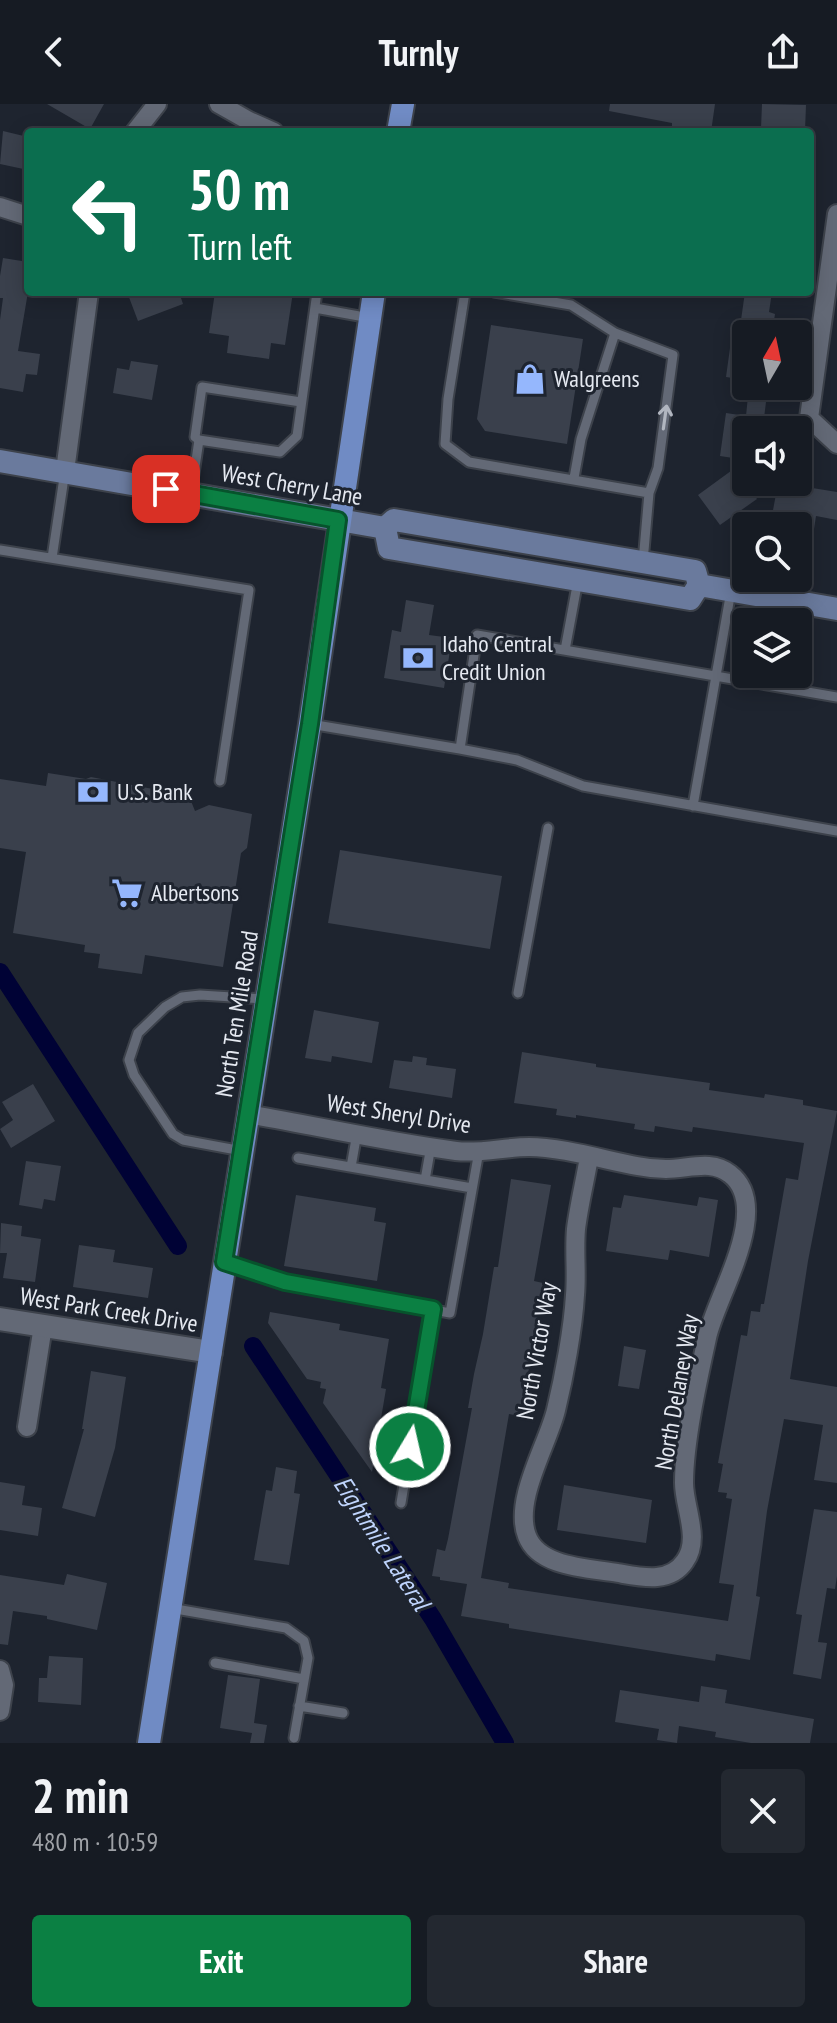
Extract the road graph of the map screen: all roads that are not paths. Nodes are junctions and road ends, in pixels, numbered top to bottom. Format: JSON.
{"nodes":[{"id":1,"x":157,"y":104,"type":"edge"},
{"id":2,"x":219,"y":104,"type":"edge"},
{"id":3,"x":403,"y":104,"type":"edge"},
{"id":4,"x":138,"y":128,"type":"edge"},
{"id":5,"x":266,"y":128,"type":"edge"},
{"id":6,"x":399,"y":128,"type":"edge"},
{"id":7,"x":0,"y":207,"type":"edge"},
{"id":8,"x":837,"y":214,"type":"edge"},
{"id":9,"x":24,"y":215,"type":"edge"},
{"id":10,"x":835,"y":239,"type":"edge"},
{"id":11,"x":88,"y":296,"type":"edge"},
{"id":12,"x":316,"y":296,"type":"edge"},
{"id":13,"x":373,"y":296,"type":"edge"},
{"id":14,"x":464,"y":296,"type":"edge"},
{"id":15,"x":518,"y":296,"type":"edge"},
{"id":16,"x":315,"y":308,"type":"junction"},
{"id":17,"x":370,"y":318,"type":"junction"},
{"id":18,"x":615,"y":333,"type":"junction"},
{"id":19,"x":301,"y":402,"type":"junction"},
{"id":20,"x":199,"y":440,"type":"junction"},
{"id":21,"x":837,"y":444,"type":"edge"},
{"id":22,"x":0,"y":461,"type":"edge"},
{"id":23,"x":65,"y":471,"type":"junction"},
{"id":24,"x":574,"y":478,"type":"junction"},
{"id":25,"x":649,"y":493,"type":"junction"},
{"id":26,"x":191,"y":494,"type":"junction"},
{"id":27,"x":338,"y":520,"type":"junction"},
{"id":28,"x":385,"y":528,"type":"junction"},
{"id":29,"x":0,"y":550,"type":"edge"},
{"id":30,"x":52,"y":558,"type":"junction"},
{"id":31,"x":643,"y":562,"type":"junction"},
{"id":32,"x":578,"y":580,"type":"junction"},
{"id":33,"x":699,"y":585,"type":"junction"},
{"id":34,"x":731,"y":591,"type":"junction"},
{"id":35,"x":837,"y":609,"type":"edge"},
{"id":36,"x":565,"y":650,"type":"junction"},
{"id":37,"x":717,"y":676,"type":"junction"},
{"id":38,"x":837,"y":697,"type":"edge"},
{"id":39,"x":310,"y":724,"type":"junction"},
{"id":40,"x":460,"y":749,"type":"junction"},
{"id":41,"x":220,"y":781,"type":"dead end"},
{"id":42,"x":693,"y":806,"type":"junction"},
{"id":43,"x":548,"y":828,"type":"dead end"},
{"id":44,"x":837,"y":831,"type":"edge"},
{"id":45,"x":518,"y":993,"type":"dead end"},
{"id":46,"x":266,"y":999,"type":"junction"},
{"id":47,"x":248,"y":1114,"type":"junction"},
{"id":48,"x":357,"y":1133,"type":"junction"},
{"id":49,"x":431,"y":1146,"type":"junction"},
{"id":50,"x":242,"y":1151,"type":"junction"},
{"id":51,"x":479,"y":1151,"type":"junction"},
{"id":52,"x":589,"y":1157,"type":"junction"},
{"id":53,"x":298,"y":1158,"type":"dead end"},
{"id":54,"x":351,"y":1167,"type":"junction"},
{"id":55,"x":732,"y":1175,"type":"joint"},
{"id":56,"x":425,"y":1180,"type":"junction"},
{"id":57,"x":472,"y":1188,"type":"junction"},
{"id":58,"x":224,"y":1262,"type":"junction"},
{"id":59,"x":433,"y":1309,"type":"junction"},
{"id":60,"x":0,"y":1319,"type":"edge"},
{"id":61,"x":43,"y":1326,"type":"junction"},
{"id":62,"x":211,"y":1352,"type":"junction"},
{"id":63,"x":27,"y":1427,"type":"dead end"},
{"id":64,"x":401,"y":1503,"type":"dead end"},
{"id":65,"x":674,"y":1572,"type":"joint"},
{"id":66,"x":170,"y":1608,"type":"junction"},
{"id":67,"x":215,"y":1663,"type":"dead end"},
{"id":68,"x":0,"y":1670,"type":"edge"},
{"id":69,"x":304,"y":1679,"type":"junction"},
{"id":70,"x":299,"y":1706,"type":"junction"},
{"id":71,"x":0,"y":1711,"type":"edge"},
{"id":72,"x":343,"y":1713,"type":"dead end"},
{"id":73,"x":294,"y":1738,"type":"dead end"},
{"id":74,"x":149,"y":1743,"type":"edge"}],
"edges":[{"from":1,"to":4,"type":"street"},
{"from":2,"to":5,"type":"street"},
{"from":3,"to":6,"type":"main road"},
{"from":7,"to":9,"type":"street"},
{"from":8,"to":10,"type":"street"},
{"from":10,"to":21,"type":"street"},
{"from":11,"to":23,"type":"street"},
{"from":12,"to":16,"type":"lane"},
{"from":13,"to":17,"type":"main road","name":"North Ten Mile Road"},
{"from":14,"to":24,"type":"lane"},
{"from":15,"to":18,"type":"lane"},
{"from":16,"to":17,"type":"lane"},
{"from":16,"to":19,"type":"lane"},
{"from":17,"to":27,"type":"main road","name":"North Ten Mile Road"},
{"from":18,"to":24,"type":"lane"},
{"from":25,"to":18,"type":"lane","one_way":true},
{"from":19,"to":20,"type":"lane"},
{"from":19,"to":20,"type":"lane"},
{"from":20,"to":26,"type":"lane"},
{"from":22,"to":23,"type":"main road","name":"West Cherry Lane"},
{"from":23,"to":26,"type":"main road","name":"West Cherry Lane"},
{"from":23,"to":30,"type":"lane"},
{"from":24,"to":25,"type":"lane"},
{"from":25,"to":31,"type":"lane"},
{"from":26,"to":27,"type":"main road","name":"West Cherry Lane"},
{"from":27,"to":28,"type":"main road","name":"West Cherry Lane"},
{"from":27,"to":39,"type":"main road","name":"North Ten Mile Road"},
{"from":28,"to":31,"type":"main road","name":"West Cherry Lane"},
{"from":28,"to":32,"type":"main road","name":"West Cherry Lane"},
{"from":29,"to":30,"type":"lane"},
{"from":30,"to":41,"type":"lane"},
{"from":31,"to":33,"type":"main road","name":"West Cherry Lane"},
{"from":32,"to":33,"type":"main road","name":"West Cherry Lane"},
{"from":32,"to":36,"type":"lane"},
{"from":33,"to":34,"type":"main road","name":"West Cherry Lane"},
{"from":34,"to":35,"type":"main road","name":"West Cherry Lane"},
{"from":34,"to":37,"type":"lane"},
{"from":36,"to":37,"type":"lane"},
{"from":36,"to":40,"type":"lane"},
{"from":37,"to":38,"type":"lane"},
{"from":37,"to":42,"type":"lane"},
{"from":39,"to":40,"type":"lane"},
{"from":39,"to":46,"type":"main road","name":"North Ten Mile Road"},
{"from":40,"to":42,"type":"lane"},
{"from":42,"to":44,"type":"lane"},
{"from":43,"to":45,"type":"lane"},
{"from":46,"to":47,"type":"main road","name":"North Ten Mile Road"},
{"from":46,"to":50,"type":"lane"},
{"from":47,"to":48,"type":"street","name":"West Sheryl Drive"},
{"from":47,"to":50,"type":"main road","name":"North Ten Mile Road"},
{"from":48,"to":49,"type":"street","name":"West Sheryl Drive"},
{"from":48,"to":54,"type":"lane"},
{"from":49,"to":51,"type":"street","name":"West Sheryl Drive"},
{"from":49,"to":56,"type":"lane"},
{"from":50,"to":58,"type":"main road","name":"North Ten Mile Road"},
{"from":51,"to":52,"type":"street","name":"West Sheryl Drive"},
{"from":51,"to":57,"type":"lane"},
{"from":52,"to":55,"type":"street","name":"West Sheryl Drive"},
{"from":52,"to":65,"type":"street","name":"North Victor Way"},
{"from":53,"to":54,"type":"lane"},
{"from":54,"to":56,"type":"lane"},
{"from":55,"to":65,"type":"street","name":"North Delaney Way"},
{"from":56,"to":57,"type":"lane"},
{"from":57,"to":59,"type":"lane"},
{"from":58,"to":59,"type":"lane"},
{"from":58,"to":62,"type":"main road","name":"North Ten Mile Road"},
{"from":59,"to":64,"type":"lane"},
{"from":60,"to":61,"type":"street","name":"West Park Creek Drive"},
{"from":61,"to":62,"type":"street","name":"West Park Creek Drive"},
{"from":61,"to":63,"type":"street"},
{"from":62,"to":66,"type":"main road","name":"North Ten Mile Road"},
{"from":66,"to":69,"type":"lane"},
{"from":66,"to":74,"type":"main road","name":"North Ten Mile Road"},
{"from":67,"to":69,"type":"lane"},
{"from":68,"to":71,"type":"street"},
{"from":69,"to":70,"type":"lane"},
{"from":70,"to":72,"type":"lane"},
{"from":70,"to":73,"type":"lane"}]}
